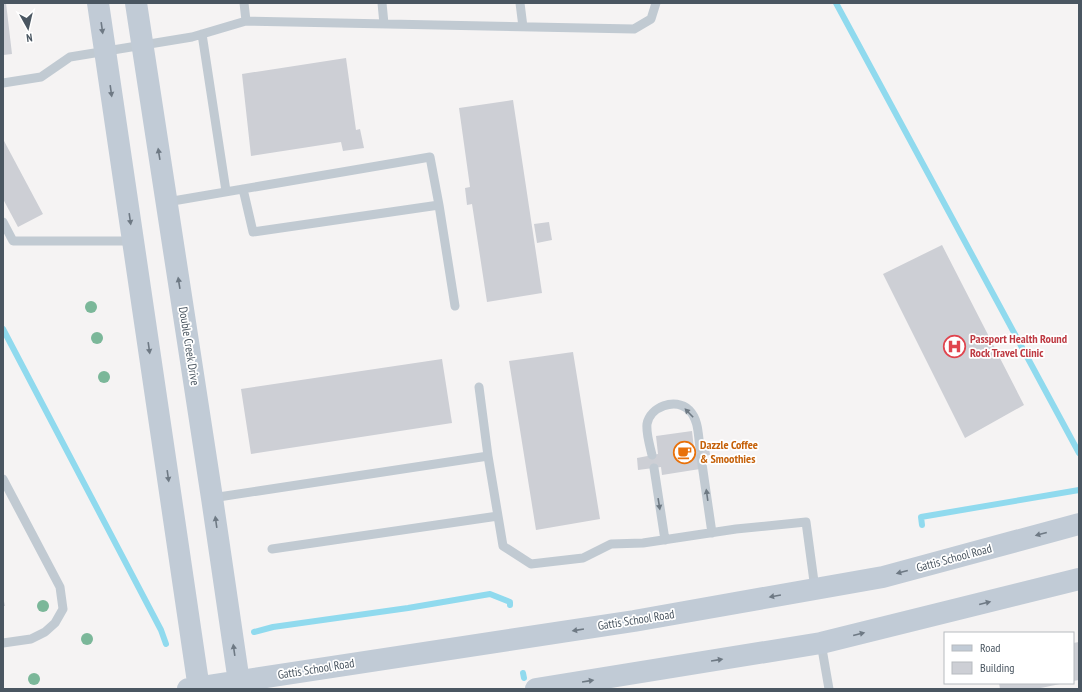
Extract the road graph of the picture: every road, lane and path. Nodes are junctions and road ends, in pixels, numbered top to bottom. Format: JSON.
{"nodes":[{"id":1,"x":98,"y":3,"type":"edge"},
{"id":2,"x":136,"y":3,"type":"edge"},
{"id":3,"x":244,"y":3,"type":"edge"},
{"id":4,"x":382,"y":3,"type":"edge"},
{"id":5,"x":520,"y":3,"type":"edge"},
{"id":6,"x":656,"y":3,"type":"edge"},
{"id":7,"x":246,"y":21,"type":"junction"},
{"id":8,"x":384,"y":24,"type":"junction"},
{"id":9,"x":523,"y":27,"type":"junction"},
{"id":10,"x":202,"y":34,"type":"junction"},
{"id":11,"x":143,"y":46,"type":"junction"},
{"id":12,"x":106,"y":52,"type":"junction"},
{"id":13,"x":3,"y":83,"type":"edge"},
{"id":14,"x":243,"y":188,"type":"junction"},
{"id":15,"x":226,"y":191,"type":"junction"},
{"id":16,"x":167,"y":202,"type":"junction"},
{"id":17,"x":439,"y":205,"type":"junction"},
{"id":18,"x":3,"y":222,"type":"edge"},
{"id":19,"x":133,"y":241,"type":"junction"},
{"id":20,"x":455,"y":306,"type":"dead end"},
{"id":21,"x":479,"y":387,"type":"dead end"},
{"id":22,"x":652,"y":455,"type":"dead end"},
{"id":23,"x":488,"y":456,"type":"junction"},
{"id":24,"x":654,"y":468,"type":"dead end"},
{"id":25,"x":3,"y":479,"type":"edge"},
{"id":26,"x":212,"y":498,"type":"junction"},
{"id":27,"x":498,"y":516,"type":"junction"},
{"id":28,"x":1079,"y":524,"type":"edge"},
{"id":29,"x":712,"y":533,"type":"junction"},
{"id":30,"x":665,"y":540,"type":"junction"},
{"id":31,"x":272,"y":549,"type":"dead end"},
{"id":32,"x":1079,"y":579,"type":"edge"},
{"id":33,"x":815,"y":589,"type":"junction"},
{"id":34,"x":3,"y":643,"type":"edge"},
{"id":35,"x":821,"y":643,"type":"junction"},
{"id":36,"x":239,"y":685,"type":"edge"},
{"id":37,"x":195,"y":688,"type":"edge"},
{"id":38,"x":536,"y":689,"type":"edge"},
{"id":39,"x":829,"y":689,"type":"edge"}],
"edges":[{"from":1,"to":12,"type":"main road","one_way":true},
{"from":2,"to":11,"type":"main road","name":"Double Creek Drive"},
{"from":3,"to":7,"type":"lane"},
{"from":4,"to":8,"type":"lane"},
{"from":5,"to":9,"type":"lane"},
{"from":6,"to":9,"type":"lane"},
{"from":7,"to":8,"type":"lane"},
{"from":7,"to":10,"type":"lane"},
{"from":8,"to":9,"type":"lane"},
{"from":10,"to":11,"type":"lane"},
{"from":10,"to":15,"type":"lane"},
{"from":11,"to":12,"type":"lane"},
{"from":16,"to":11,"type":"main road","name":"Double Creek Drive","one_way":true},
{"from":12,"to":13,"type":"lane"},
{"from":12,"to":19,"type":"main road","one_way":true},
{"from":14,"to":15,"type":"lane"},
{"from":14,"to":17,"type":"lane"},
{"from":14,"to":17,"type":"lane"},
{"from":15,"to":16,"type":"lane"},
{"from":26,"to":16,"type":"main road","name":"Double Creek Drive","one_way":true},
{"from":17,"to":20,"type":"lane"},
{"from":18,"to":19,"type":"lane"},
{"from":19,"to":37,"type":"main road","one_way":true},
{"from":21,"to":23,"type":"lane"},
{"from":29,"to":22,"type":"lane","one_way":true},
{"from":23,"to":26,"type":"lane"},
{"from":23,"to":27,"type":"lane"},
{"from":24,"to":30,"type":"lane","one_way":true},
{"from":25,"to":34,"type":"lane"},
{"from":36,"to":26,"type":"main road","name":"Double Creek Drive","one_way":true},
{"from":27,"to":30,"type":"lane"},
{"from":27,"to":31,"type":"lane"},
{"from":28,"to":33,"type":"main road","name":"Gattis School Road","one_way":true},
{"from":29,"to":30,"type":"lane"},
{"from":29,"to":33,"type":"lane"},
{"from":35,"to":32,"type":"main road","one_way":true},
{"from":33,"to":36,"type":"main road","name":"Gattis School Road","one_way":true},
{"from":38,"to":35,"type":"main road","one_way":true},
{"from":35,"to":39,"type":"lane"},
{"from":36,"to":37,"type":"main road","name":"Gattis School Road"}]}
